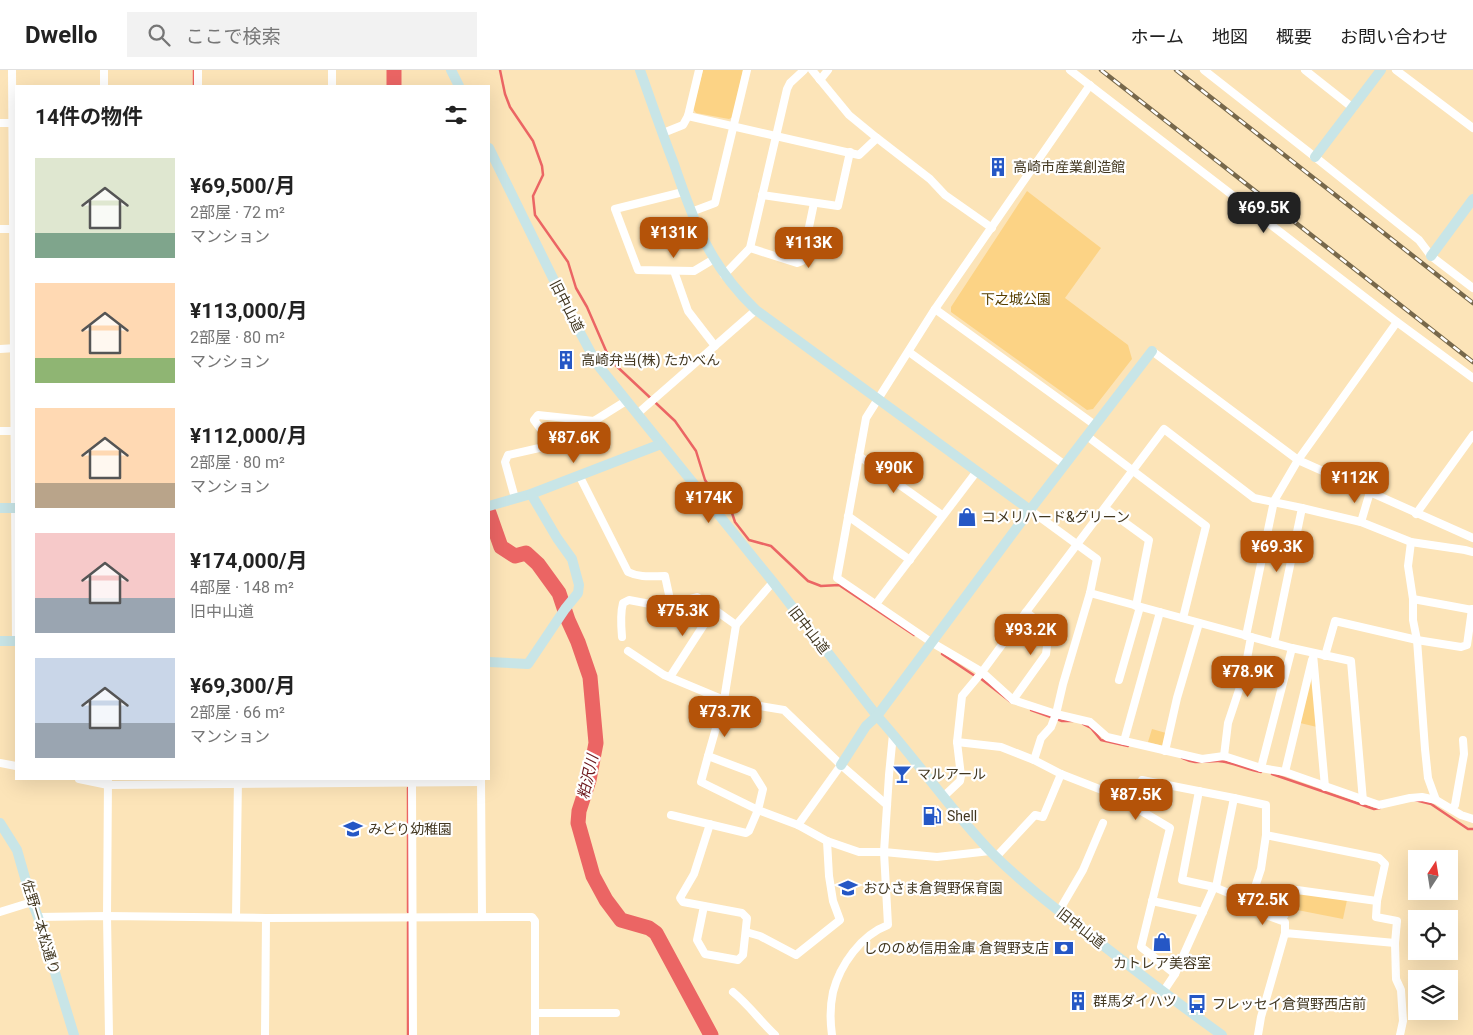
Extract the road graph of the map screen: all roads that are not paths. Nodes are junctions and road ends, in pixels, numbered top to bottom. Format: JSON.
{"nodes":[{"id":1,"x":12,"y":70,"type":"edge"},
{"id":2,"x":104,"y":70,"type":"edge"},
{"id":3,"x":198,"y":70,"type":"edge"},
{"id":4,"x":332,"y":70,"type":"edge"},
{"id":5,"x":451,"y":70,"type":"edge"},
{"id":6,"x":640,"y":70,"type":"edge"},
{"id":7,"x":699,"y":70,"type":"edge"},
{"id":8,"x":747,"y":70,"type":"edge"},
{"id":9,"x":804,"y":70,"type":"edge"},
{"id":10,"x":812,"y":70,"type":"edge"},
{"id":11,"x":828,"y":70,"type":"edge"},
{"id":12,"x":1070,"y":70,"type":"edge"},
{"id":13,"x":1204,"y":70,"type":"edge"},
{"id":14,"x":1305,"y":70,"type":"edge"},
{"id":15,"x":1382,"y":70,"type":"edge"},
{"id":16,"x":1396,"y":70,"type":"edge"},
{"id":17,"x":820,"y":80,"type":"junction"},
{"id":18,"x":104,"y":85,"type":"edge"},
{"id":19,"x":198,"y":85,"type":"edge"},
{"id":20,"x":332,"y":85,"type":"edge"},
{"id":21,"x":458,"y":85,"type":"edge"},
{"id":22,"x":1090,"y":85,"type":"junction"},
{"id":23,"x":1353,"y":108,"type":"junction"},
{"id":24,"x":688,"y":116,"type":"junction"},
{"id":25,"x":0,"y":123,"type":"edge"},
{"id":26,"x":14,"y":123,"type":"edge"},
{"id":27,"x":734,"y":126,"type":"junction"},
{"id":28,"x":1473,"y":128,"type":"edge"},
{"id":29,"x":662,"y":133,"type":"junction"},
{"id":30,"x":776,"y":136,"type":"junction"},
{"id":31,"x":877,"y":138,"type":"junction"},
{"id":32,"x":490,"y":150,"type":"edge"},
{"id":33,"x":850,"y":152,"type":"junction"},
{"id":34,"x":1316,"y":157,"type":"junction"},
{"id":35,"x":683,"y":192,"type":"junction"},
{"id":36,"x":762,"y":195,"type":"junction"},
{"id":37,"x":1473,"y":198,"type":"edge"},
{"id":38,"x":814,"y":203,"type":"junction"},
{"id":39,"x":691,"y":212,"type":"junction"},
{"id":40,"x":14,"y":228,"type":"edge"},
{"id":41,"x":992,"y":228,"type":"junction"},
{"id":42,"x":0,"y":229,"type":"edge"},
{"id":43,"x":750,"y":248,"type":"junction"},
{"id":44,"x":1431,"y":256,"type":"junction"},
{"id":45,"x":714,"y":259,"type":"junction"},
{"id":46,"x":674,"y":270,"type":"junction"},
{"id":47,"x":724,"y":275,"type":"junction"},
{"id":48,"x":1473,"y":288,"type":"edge"},
{"id":49,"x":935,"y":309,"type":"junction"},
{"id":50,"x":756,"y":310,"type":"junction"},
{"id":51,"x":1397,"y":322,"type":"junction"},
{"id":52,"x":715,"y":346,"type":"junction"},
{"id":53,"x":15,"y":348,"type":"edge"},
{"id":54,"x":0,"y":349,"type":"edge"},
{"id":55,"x":1152,"y":350,"type":"joint"},
{"id":56,"x":908,"y":352,"type":"junction"},
{"id":57,"x":1473,"y":378,"type":"edge"},
{"id":58,"x":877,"y":400,"type":"junction"},
{"id":59,"x":626,"y":401,"type":"junction"},
{"id":60,"x":637,"y":414,"type":"junction"},
{"id":61,"x":1095,"y":425,"type":"junction"},
{"id":62,"x":0,"y":431,"type":"edge"},
{"id":63,"x":15,"y":431,"type":"edge"},
{"id":64,"x":1473,"y":435,"type":"edge"},
{"id":65,"x":1087,"y":436,"type":"junction"},
{"id":66,"x":660,"y":444,"type":"junction"},
{"id":67,"x":859,"y":456,"type":"junction"},
{"id":68,"x":1298,"y":460,"type":"junction"},
{"id":69,"x":1065,"y":465,"type":"junction"},
{"id":70,"x":1133,"y":470,"type":"junction"},
{"id":71,"x":977,"y":471,"type":"junction"},
{"id":72,"x":579,"y":475,"type":"junction"},
{"id":73,"x":1370,"y":492,"type":"junction"},
{"id":74,"x":531,"y":494,"type":"junction"},
{"id":75,"x":515,"y":498,"type":"junction"},
{"id":76,"x":1274,"y":501,"type":"junction"},
{"id":77,"x":491,"y":505,"type":"edge"},
{"id":78,"x":0,"y":508,"type":"edge"},
{"id":79,"x":15,"y":508,"type":"edge"},
{"id":80,"x":1105,"y":508,"type":"junction"},
{"id":81,"x":1302,"y":508,"type":"junction"},
{"id":82,"x":1030,"y":510,"type":"junction"},
{"id":83,"x":1416,"y":514,"type":"junction"},
{"id":84,"x":942,"y":515,"type":"junction"},
{"id":85,"x":848,"y":516,"type":"junction"},
{"id":86,"x":1362,"y":522,"type":"junction"},
{"id":87,"x":1473,"y":538,"type":"edge"},
{"id":88,"x":1410,"y":542,"type":"junction"},
{"id":89,"x":1077,"y":544,"type":"junction"},
{"id":90,"x":1473,"y":552,"type":"edge"},
{"id":91,"x":910,"y":560,"type":"junction"},
{"id":92,"x":773,"y":582,"type":"junction"},
{"id":93,"x":1090,"y":593,"type":"junction"},
{"id":94,"x":1413,"y":599,"type":"junction"},
{"id":95,"x":671,"y":604,"type":"junction"},
{"id":96,"x":876,"y":604,"type":"junction"},
{"id":97,"x":1138,"y":606,"type":"junction"},
{"id":98,"x":714,"y":609,"type":"junction"},
{"id":99,"x":1472,"y":609,"type":"edge"},
{"id":100,"x":1026,"y":612,"type":"junction"},
{"id":101,"x":1160,"y":612,"type":"junction"},
{"id":102,"x":1183,"y":618,"type":"junction"},
{"id":103,"x":1199,"y":623,"type":"junction"},
{"id":104,"x":736,"y":625,"type":"junction"},
{"id":105,"x":1249,"y":636,"type":"junction"},
{"id":106,"x":622,"y":637,"type":"dead end"},
{"id":107,"x":1417,"y":640,"type":"junction"},
{"id":108,"x":0,"y":641,"type":"edge"},
{"id":109,"x":15,"y":641,"type":"edge"},
{"id":110,"x":931,"y":642,"type":"junction"},
{"id":111,"x":1274,"y":643,"type":"junction"},
{"id":112,"x":1292,"y":648,"type":"junction"},
{"id":113,"x":628,"y":650,"type":"dead end"},
{"id":114,"x":1313,"y":654,"type":"junction"},
{"id":115,"x":1325,"y":656,"type":"junction"},
{"id":116,"x":490,"y":662,"type":"edge"},
{"id":117,"x":982,"y":672,"type":"junction"},
{"id":118,"x":670,"y":677,"type":"junction"},
{"id":119,"x":1119,"y":680,"type":"dead end"},
{"id":120,"x":724,"y":700,"type":"junction"},
{"id":121,"x":1013,"y":700,"type":"junction"},
{"id":122,"x":1056,"y":714,"type":"junction"},
{"id":123,"x":877,"y":716,"type":"junction"},
{"id":124,"x":894,"y":734,"type":"junction"},
{"id":125,"x":1463,"y":740,"type":"dead end"},
{"id":126,"x":1124,"y":741,"type":"junction"},
{"id":127,"x":957,"y":742,"type":"junction"},
{"id":128,"x":1165,"y":751,"type":"junction"},
{"id":129,"x":708,"y":756,"type":"junction"},
{"id":130,"x":1224,"y":756,"type":"junction"},
{"id":131,"x":1034,"y":760,"type":"junction"},
{"id":132,"x":0,"y":762,"type":"edge"},
{"id":133,"x":841,"y":765,"type":"junction"},
{"id":134,"x":15,"y":766,"type":"edge"},
{"id":135,"x":1261,"y":768,"type":"junction"},
{"id":136,"x":1285,"y":772,"type":"junction"},
{"id":137,"x":1061,"y":774,"type":"junction"},
{"id":138,"x":89,"y":780,"type":"edge"},
{"id":139,"x":238,"y":781,"type":"edge"},
{"id":140,"x":355,"y":781,"type":"edge"},
{"id":141,"x":481,"y":781,"type":"edge"},
{"id":142,"x":108,"y":782,"type":"edge"},
{"id":143,"x":412,"y":783,"type":"junction"},
{"id":144,"x":1325,"y":787,"type":"junction"},
{"id":145,"x":1199,"y":791,"type":"junction"},
{"id":146,"x":943,"y":796,"type":"junction"},
{"id":147,"x":1234,"y":798,"type":"junction"},
{"id":148,"x":1436,"y":800,"type":"junction"},
{"id":149,"x":1363,"y":801,"type":"junction"},
{"id":150,"x":1136,"y":804,"type":"junction"},
{"id":151,"x":887,"y":805,"type":"junction"},
{"id":152,"x":1451,"y":809,"type":"junction"},
{"id":153,"x":758,"y":810,"type":"junction"},
{"id":154,"x":671,"y":815,"type":"dead end"},
{"id":155,"x":1473,"y":819,"type":"edge"},
{"id":156,"x":0,"y":823,"type":"edge"},
{"id":157,"x":1103,"y":823,"type":"dead end"},
{"id":158,"x":710,"y":824,"type":"junction"},
{"id":159,"x":798,"y":825,"type":"junction"},
{"id":160,"x":1266,"y":835,"type":"junction"},
{"id":161,"x":827,"y":841,"type":"junction"},
{"id":162,"x":884,"y":852,"type":"junction"},
{"id":163,"x":993,"y":854,"type":"junction"},
{"id":164,"x":1215,"y":887,"type":"junction"},
{"id":165,"x":1152,"y":901,"type":"junction"},
{"id":166,"x":1377,"y":901,"type":"junction"},
{"id":167,"x":32,"y":902,"type":"junction"},
{"id":168,"x":704,"y":906,"type":"junction"},
{"id":169,"x":1251,"y":906,"type":"junction"},
{"id":170,"x":1059,"y":911,"type":"junction"},
{"id":171,"x":0,"y":912,"type":"edge"},
{"id":172,"x":1203,"y":912,"type":"junction"},
{"id":173,"x":107,"y":916,"type":"junction"},
{"id":174,"x":412,"y":916,"type":"junction"},
{"id":175,"x":482,"y":916,"type":"junction"},
{"id":176,"x":38,"y":917,"type":"junction"},
{"id":177,"x":236,"y":917,"type":"junction"},
{"id":178,"x":266,"y":918,"type":"junction"},
{"id":179,"x":746,"y":932,"type":"junction"},
{"id":180,"x":1286,"y":933,"type":"junction"},
{"id":181,"x":1395,"y":943,"type":"junction"},
{"id":182,"x":1176,"y":974,"type":"junction"},
{"id":183,"x":733,"y":992,"type":"dead end"},
{"id":184,"x":1163,"y":992,"type":"junction"},
{"id":185,"x":534,"y":1013,"type":"junction"},
{"id":186,"x":616,"y":1013,"type":"dead end"},
{"id":187,"x":1211,"y":1032,"type":"edge"},
{"id":188,"x":74,"y":1035,"type":"edge"},
{"id":189,"x":109,"y":1035,"type":"edge"},
{"id":190,"x":266,"y":1035,"type":"edge"},
{"id":191,"x":413,"y":1035,"type":"edge"},
{"id":192,"x":534,"y":1035,"type":"edge"},
{"id":193,"x":775,"y":1035,"type":"edge"},
{"id":194,"x":832,"y":1035,"type":"edge"},
{"id":195,"x":1222,"y":1035,"type":"edge"},
{"id":196,"x":1258,"y":1035,"type":"edge"},
{"id":197,"x":1400,"y":1035,"type":"edge"}],
"edges":[{"from":1,"to":26,"type":"street"},
{"from":2,"to":18,"type":"street"},
{"from":3,"to":19,"type":"street"},
{"from":4,"to":20,"type":"street"},
{"from":5,"to":21,"type":"street"},
{"from":6,"to":29,"type":"street"},
{"from":7,"to":24,"type":"street"},
{"from":8,"to":27,"type":"street"},
{"from":9,"to":30,"type":"street"},
{"from":10,"to":17,"type":"street"},
{"from":11,"to":17,"type":"street"},
{"from":12,"to":22,"type":"street"},
{"from":13,"to":34,"type":"street"},
{"from":14,"to":23,"type":"street"},
{"from":15,"to":23,"type":"street"},
{"from":16,"to":28,"type":"street"},
{"from":17,"to":31,"type":"street"},
{"from":22,"to":41,"type":"street"},
{"from":22,"to":51,"type":"street"},
{"from":23,"to":34,"type":"street"},
{"from":24,"to":27,"type":"street"},
{"from":24,"to":29,"type":"street"},
{"from":25,"to":26,"type":"street"},
{"from":26,"to":40,"type":"street"},
{"from":27,"to":30,"type":"street"},
{"from":27,"to":39,"type":"street"},
{"from":29,"to":35,"type":"street"},
{"from":30,"to":33,"type":"street"},
{"from":30,"to":36,"type":"street"},
{"from":31,"to":33,"type":"street"},
{"from":31,"to":41,"type":"street"},
{"from":32,"to":59,"type":"street","name":"旧中山道"},
{"from":33,"to":38,"type":"street"},
{"from":34,"to":44,"type":"street"},
{"from":35,"to":39,"type":"street"},
{"from":35,"to":46,"type":"street"},
{"from":36,"to":38,"type":"street"},
{"from":36,"to":43,"type":"street"},
{"from":37,"to":44,"type":"street"},
{"from":38,"to":43,"type":"street"},
{"from":39,"to":45,"type":"street"},
{"from":40,"to":42,"type":"street"},
{"from":40,"to":53,"type":"street"},
{"from":41,"to":49,"type":"street"},
{"from":43,"to":47,"type":"street"},
{"from":44,"to":48,"type":"street"},
{"from":45,"to":46,"type":"street"},
{"from":45,"to":47,"type":"street"},
{"from":46,"to":52,"type":"street"},
{"from":47,"to":50,"type":"street"},
{"from":49,"to":56,"type":"street"},
{"from":49,"to":61,"type":"street"},
{"from":50,"to":52,"type":"street"},
{"from":50,"to":58,"type":"street"},
{"from":51,"to":57,"type":"street"},
{"from":51,"to":68,"type":"street"},
{"from":52,"to":60,"type":"street"},
{"from":53,"to":54,"type":"street"},
{"from":55,"to":61,"type":"street"},
{"from":55,"to":68,"type":"street"},
{"from":56,"to":58,"type":"street"},
{"from":56,"to":69,"type":"street"},
{"from":58,"to":67,"type":"street"},
{"from":58,"to":71,"type":"street"},
{"from":59,"to":60,"type":"street","name":"旧中山道"},
{"from":59,"to":75,"type":"street"},
{"from":60,"to":66,"type":"street","name":"旧中山道"},
{"from":61,"to":65,"type":"street"},
{"from":62,"to":63,"type":"street"},
{"from":64,"to":83,"type":"street"},
{"from":65,"to":69,"type":"street"},
{"from":65,"to":70,"type":"street"},
{"from":66,"to":72,"type":"street"},
{"from":66,"to":92,"type":"street","name":"旧中山道"},
{"from":67,"to":84,"type":"street"},
{"from":67,"to":85,"type":"street"},
{"from":68,"to":73,"type":"street"},
{"from":68,"to":76,"type":"street"},
{"from":69,"to":82,"type":"street"},
{"from":70,"to":76,"type":"street"},
{"from":70,"to":80,"type":"street"},
{"from":70,"to":102,"type":"street"},
{"from":71,"to":82,"type":"street"},
{"from":71,"to":84,"type":"street"},
{"from":72,"to":74,"type":"street"},
{"from":72,"to":95,"type":"street"},
{"from":73,"to":83,"type":"street"},
{"from":73,"to":86,"type":"street"},
{"from":74,"to":75,"type":"street"},
{"from":74,"to":116,"type":"street"},
{"from":75,"to":77,"type":"street"},
{"from":76,"to":81,"type":"street"},
{"from":76,"to":105,"type":"street"},
{"from":78,"to":79,"type":"street"},
{"from":80,"to":89,"type":"street"},
{"from":80,"to":97,"type":"street"},
{"from":81,"to":86,"type":"street"},
{"from":81,"to":111,"type":"street"},
{"from":82,"to":89,"type":"street"},
{"from":82,"to":110,"type":"street"},
{"from":83,"to":87,"type":"street"},
{"from":84,"to":91,"type":"street"},
{"from":85,"to":91,"type":"street"},
{"from":85,"to":96,"type":"street"},
{"from":86,"to":88,"type":"street"},
{"from":88,"to":90,"type":"street"},
{"from":88,"to":94,"type":"street"},
{"from":89,"to":93,"type":"street"},
{"from":89,"to":100,"type":"street"},
{"from":91,"to":96,"type":"street"},
{"from":92,"to":104,"type":"street"},
{"from":92,"to":123,"type":"street","name":"旧中山道"},
{"from":93,"to":97,"type":"street"},
{"from":93,"to":122,"type":"street"},
{"from":94,"to":99,"type":"street"},
{"from":94,"to":107,"type":"street"},
{"from":95,"to":98,"type":"street"},
{"from":95,"to":106,"type":"street"},
{"from":96,"to":110,"type":"street"},
{"from":97,"to":101,"type":"street"},
{"from":97,"to":119,"type":"street"},
{"from":98,"to":104,"type":"street"},
{"from":98,"to":118,"type":"street"},
{"from":99,"to":107,"type":"street"},
{"from":100,"to":117,"type":"street"},
{"from":100,"to":121,"type":"street"},
{"from":101,"to":102,"type":"street"},
{"from":101,"to":126,"type":"street"},
{"from":102,"to":103,"type":"street"},
{"from":103,"to":105,"type":"street"},
{"from":103,"to":128,"type":"street"},
{"from":104,"to":120,"type":"street"},
{"from":105,"to":111,"type":"street"},
{"from":105,"to":130,"type":"street"},
{"from":107,"to":115,"type":"street"},
{"from":107,"to":148,"type":"street"},
{"from":108,"to":109,"type":"street"},
{"from":110,"to":117,"type":"street"},
{"from":110,"to":123,"type":"street"},
{"from":111,"to":112,"type":"street"},
{"from":112,"to":114,"type":"street"},
{"from":112,"to":135,"type":"street"},
{"from":113,"to":118,"type":"street"},
{"from":114,"to":115,"type":"street"},
{"from":114,"to":136,"type":"street"},
{"from":114,"to":144,"type":"street"},
{"from":115,"to":149,"type":"street"},
{"from":117,"to":121,"type":"street"},
{"from":117,"to":127,"type":"street"},
{"from":118,"to":120,"type":"street"},
{"from":120,"to":129,"type":"street"},
{"from":120,"to":133,"type":"street"},
{"from":121,"to":122,"type":"street"},
{"from":122,"to":126,"type":"street"},
{"from":122,"to":131,"type":"street"},
{"from":123,"to":124,"type":"street","name":"旧中山道"},
{"from":123,"to":133,"type":"street"},
{"from":124,"to":146,"type":"street","name":"旧中山道"},
{"from":124,"to":151,"type":"street"},
{"from":125,"to":152,"type":"street"},
{"from":126,"to":128,"type":"street"},
{"from":127,"to":131,"type":"street"},
{"from":127,"to":146,"type":"street"},
{"from":128,"to":130,"type":"street"},
{"from":129,"to":153,"type":"street"},
{"from":129,"to":153,"type":"street"},
{"from":130,"to":135,"type":"street"},
{"from":131,"to":137,"type":"street"},
{"from":132,"to":134,"type":"street"},
{"from":133,"to":151,"type":"street"},
{"from":133,"to":159,"type":"street"},
{"from":135,"to":136,"type":"street"},
{"from":136,"to":144,"type":"street"},
{"from":137,"to":150,"type":"street"},
{"from":137,"to":163,"type":"street"},
{"from":138,"to":142,"type":"street"},
{"from":139,"to":140,"type":"street"},
{"from":139,"to":142,"type":"street"},
{"from":139,"to":177,"type":"street"},
{"from":140,"to":143,"type":"street"},
{"from":141,"to":143,"type":"street"},
{"from":141,"to":175,"type":"street"},
{"from":142,"to":173,"type":"street"},
{"from":143,"to":174,"type":"street"},
{"from":144,"to":149,"type":"street"},
{"from":145,"to":147,"type":"street"},
{"from":145,"to":150,"type":"street"},
{"from":145,"to":164,"type":"street"},
{"from":146,"to":163,"type":"street","name":"旧中山道"},
{"from":147,"to":160,"type":"street"},
{"from":147,"to":164,"type":"street"},
{"from":148,"to":149,"type":"street"},
{"from":148,"to":152,"type":"street"},
{"from":150,"to":165,"type":"street"},
{"from":151,"to":162,"type":"street"},
{"from":152,"to":155,"type":"street"},
{"from":153,"to":158,"type":"street"},
{"from":153,"to":159,"type":"street"},
{"from":154,"to":158,"type":"street"},
{"from":156,"to":167,"type":"street","name":"佐野一本松通り"},
{"from":157,"to":170,"type":"street"},
{"from":158,"to":168,"type":"street"},
{"from":159,"to":161,"type":"street"},
{"from":160,"to":166,"type":"street"},
{"from":160,"to":169,"type":"street"},
{"from":161,"to":162,"type":"street"},
{"from":161,"to":179,"type":"street"},
{"from":162,"to":163,"type":"street"},
{"from":162,"to":194,"type":"street"},
{"from":163,"to":170,"type":"street","name":"旧中山道"},
{"from":164,"to":169,"type":"street"},
{"from":164,"to":172,"type":"street"},
{"from":165,"to":172,"type":"street"},
{"from":165,"to":182,"type":"street"},
{"from":166,"to":169,"type":"street"},
{"from":166,"to":181,"type":"street"},
{"from":167,"to":171,"type":"street"},
{"from":167,"to":176,"type":"street","name":"佐野一本松通り"},
{"from":168,"to":179,"type":"street"},
{"from":168,"to":179,"type":"street"},
{"from":169,"to":180,"type":"street"},
{"from":170,"to":184,"type":"street","name":"旧中山道"},
{"from":172,"to":182,"type":"street"},
{"from":173,"to":176,"type":"street"},
{"from":173,"to":177,"type":"street"},
{"from":173,"to":189,"type":"street"},
{"from":174,"to":175,"type":"street"},
{"from":174,"to":178,"type":"street"},
{"from":174,"to":191,"type":"street"},
{"from":175,"to":185,"type":"street"},
{"from":176,"to":188,"type":"street","name":"佐野一本松通り"},
{"from":177,"to":178,"type":"street"},
{"from":178,"to":190,"type":"street"},
{"from":180,"to":181,"type":"street"},
{"from":180,"to":196,"type":"street"},
{"from":181,"to":197,"type":"street"},
{"from":182,"to":184,"type":"street"},
{"from":183,"to":193,"type":"street"},
{"from":184,"to":187,"type":"street","name":"旧中山道"},
{"from":185,"to":186,"type":"street"},
{"from":185,"to":192,"type":"street"},
{"from":187,"to":195,"type":"street","name":"旧中山道"}]}
